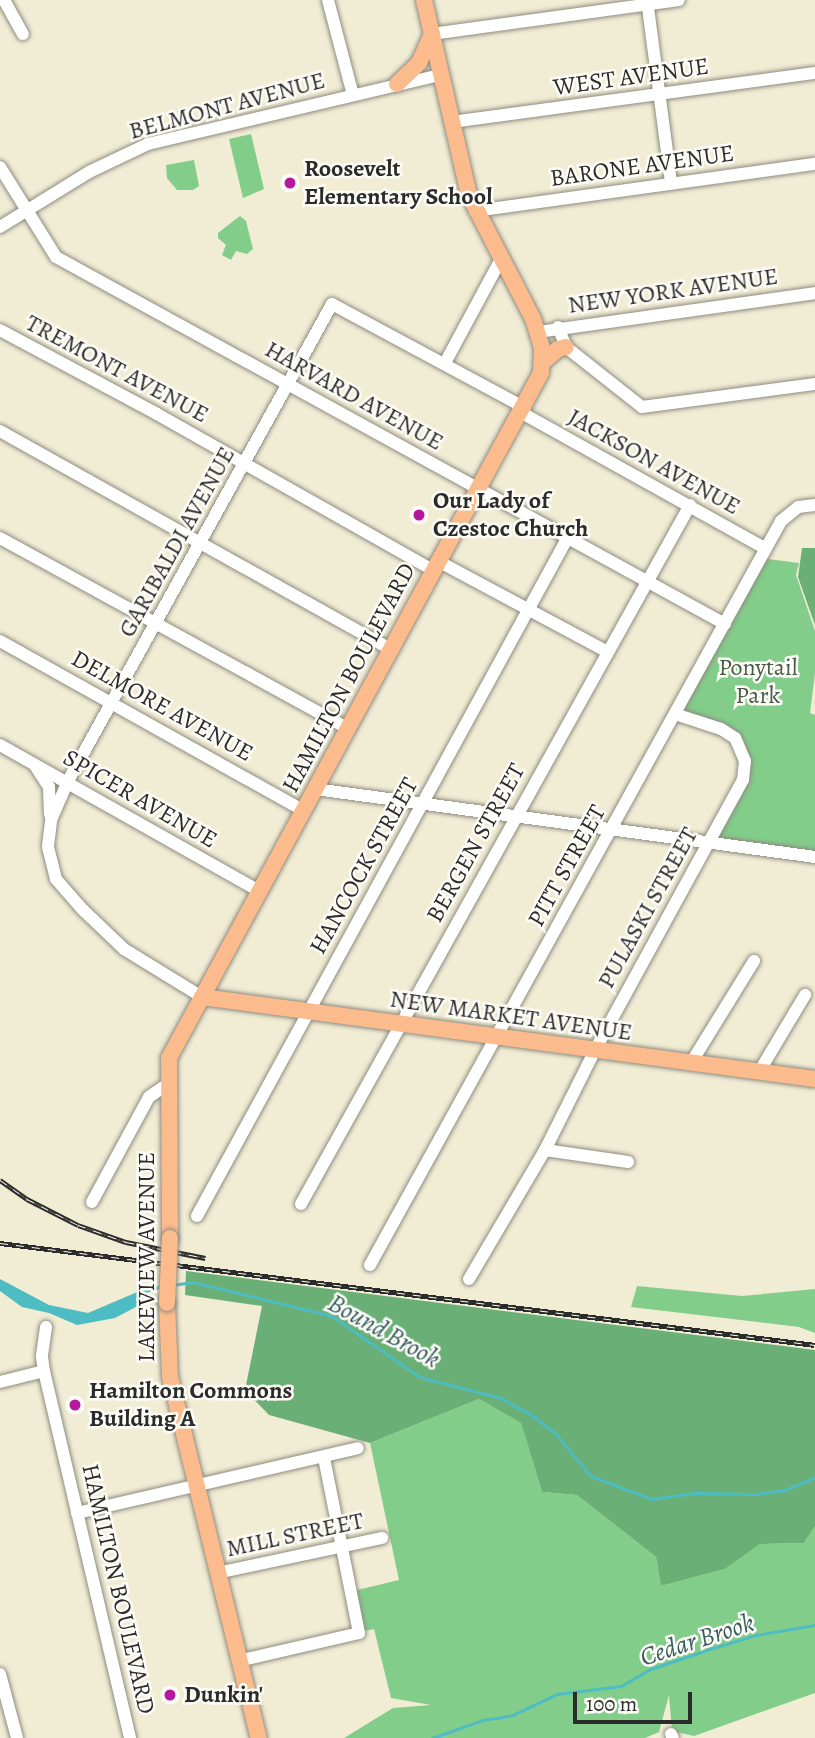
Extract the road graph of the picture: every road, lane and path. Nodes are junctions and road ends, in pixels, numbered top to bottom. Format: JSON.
{"nodes":[{"id":1,"x":4,"y":0,"type":"edge"},
{"id":2,"x":328,"y":0,"type":"edge"},
{"id":3,"x":424,"y":0,"type":"edge"},
{"id":4,"x":679,"y":0,"type":"edge"},
{"id":5,"x":648,"y":2,"type":"edge"},
{"id":6,"x":23,"y":34,"type":"dead end"},
{"id":7,"x":432,"y":34,"type":"junction"},
{"id":8,"x":815,"y":73,"type":"edge"},
{"id":9,"x":441,"y":75,"type":"junction"},
{"id":10,"x":397,"y":84,"type":"junction"},
{"id":11,"x":660,"y":94,"type":"junction"},
{"id":12,"x":353,"y":95,"type":"junction"},
{"id":13,"x":452,"y":122,"type":"junction"},
{"id":14,"x":815,"y":164,"type":"edge"},
{"id":15,"x":0,"y":167,"type":"edge"},
{"id":16,"x":671,"y":183,"type":"junction"},
{"id":17,"x":26,"y":211,"type":"junction"},
{"id":18,"x":475,"y":211,"type":"junction"},
{"id":19,"x":0,"y":227,"type":"edge"},
{"id":20,"x":501,"y":259,"type":"junction"},
{"id":21,"x":815,"y":293,"type":"edge"},
{"id":22,"x":322,"y":321,"type":"joint"},
{"id":23,"x":558,"y":327,"type":"junction"},
{"id":24,"x":0,"y":330,"type":"edge"},
{"id":25,"x":538,"y":332,"type":"junction"},
{"id":26,"x":566,"y":347,"type":"junction"},
{"id":27,"x":543,"y":362,"type":"junction"},
{"id":28,"x":445,"y":363,"type":"junction"},
{"id":29,"x":288,"y":384,"type":"junction"},
{"id":30,"x":815,"y":384,"type":"edge"},
{"id":31,"x":523,"y":411,"type":"junction"},
{"id":32,"x":0,"y":432,"type":"edge"},
{"id":33,"x":244,"y":463,"type":"junction"},
{"id":34,"x":480,"y":488,"type":"junction"},
{"id":35,"x":690,"y":505,"type":"junction"},
{"id":36,"x":815,"y":505,"type":"edge"},
{"id":37,"x":568,"y":537,"type":"junction"},
{"id":38,"x":0,"y":538,"type":"edge"},
{"id":39,"x":199,"y":543,"type":"junction"},
{"id":40,"x":766,"y":549,"type":"junction"},
{"id":41,"x":436,"y":565,"type":"junction"},
{"id":42,"x":649,"y":580,"type":"junction"},
{"id":43,"x":528,"y":610,"type":"junction"},
{"id":44,"x":158,"y":622,"type":"junction"},
{"id":45,"x":724,"y":624,"type":"junction"},
{"id":46,"x":0,"y":641,"type":"edge"},
{"id":47,"x":390,"y":649,"type":"junction"},
{"id":48,"x":608,"y":652,"type":"junction"},
{"id":49,"x":113,"y":701,"type":"junction"},
{"id":50,"x":675,"y":714,"type":"junction"},
{"id":51,"x":347,"y":729,"type":"junction"},
{"id":52,"x":0,"y":746,"type":"edge"},
{"id":53,"x":34,"y":764,"type":"junction"},
{"id":54,"x":68,"y":781,"type":"junction"},
{"id":55,"x":314,"y":789,"type":"junction"},
{"id":56,"x":423,"y":803,"type":"junction"},
{"id":57,"x":303,"y":810,"type":"junction"},
{"id":58,"x":515,"y":816,"type":"junction"},
{"id":59,"x":51,"y":820,"type":"junction"},
{"id":60,"x":611,"y":829,"type":"junction"},
{"id":61,"x":708,"y":842,"type":"junction"},
{"id":62,"x":815,"y":857,"type":"edge"},
{"id":63,"x":259,"y":891,"type":"junction"},
{"id":64,"x":754,"y":961,"type":"dead end"},
{"id":65,"x":805,"y":995,"type":"dead end"},
{"id":66,"x":202,"y":997,"type":"junction"},
{"id":67,"x":309,"y":1012,"type":"junction"},
{"id":68,"x":400,"y":1024,"type":"junction"},
{"id":69,"x":496,"y":1037,"type":"junction"},
{"id":70,"x":595,"y":1050,"type":"junction"},
{"id":71,"x":169,"y":1058,"type":"joint"},
{"id":72,"x":691,"y":1063,"type":"junction"},
{"id":73,"x":760,"y":1072,"type":"junction"},
{"id":74,"x":815,"y":1079,"type":"edge"},
{"id":75,"x":169,"y":1083,"type":"junction"},
{"id":76,"x":545,"y":1150,"type":"junction"},
{"id":77,"x":628,"y":1163,"type":"dead end"},
{"id":78,"x":92,"y":1202,"type":"dead end"},
{"id":79,"x":301,"y":1204,"type":"dead end"},
{"id":80,"x":197,"y":1216,"type":"dead end"},
{"id":81,"x":370,"y":1265,"type":"dead end"},
{"id":82,"x":470,"y":1279,"type":"dead end"},
{"id":83,"x":46,"y":1327,"type":"dead end"},
{"id":84,"x":44,"y":1371,"type":"junction"},
{"id":85,"x":0,"y":1382,"type":"edge"},
{"id":86,"x":358,"y":1448,"type":"dead end"},
{"id":87,"x":324,"y":1458,"type":"junction"},
{"id":88,"x":196,"y":1484,"type":"junction"},
{"id":89,"x":77,"y":1513,"type":"junction"},
{"id":90,"x":382,"y":1538,"type":"dead end"},
{"id":91,"x":342,"y":1547,"type":"junction"},
{"id":92,"x":217,"y":1573,"type":"junction"},
{"id":93,"x":238,"y":1661,"type":"junction"},
{"id":94,"x":0,"y":1674,"type":"edge"},
{"id":95,"x":17,"y":1738,"type":"edge"},
{"id":96,"x":130,"y":1738,"type":"edge"},
{"id":97,"x":259,"y":1738,"type":"edge"}],
"edges":[{"from":1,"to":6,"type":"street"},
{"from":2,"to":12,"type":"street"},
{"from":3,"to":7,"type":"main road","name":"HAMILTON BOULEVARD"},
{"from":4,"to":5,"type":"street"},
{"from":5,"to":7,"type":"street"},
{"from":5,"to":11,"type":"street"},
{"from":7,"to":9,"type":"main road","name":"HAMILTON BOULEVARD"},
{"from":7,"to":10,"type":"main road"},
{"from":8,"to":11,"type":"street","name":"WEST AVENUE"},
{"from":9,"to":10,"type":"street","name":"BELMONT AVENUE"},
{"from":9,"to":13,"type":"main road","name":"HAMILTON BOULEVARD"},
{"from":10,"to":12,"type":"street","name":"BELMONT AVENUE"},
{"from":11,"to":13,"type":"street","name":"WEST AVENUE"},
{"from":11,"to":16,"type":"street"},
{"from":12,"to":17,"type":"street","name":"BELMONT AVENUE"},
{"from":13,"to":18,"type":"main road","name":"HAMILTON BOULEVARD"},
{"from":14,"to":16,"type":"street","name":"BARONE AVENUE"},
{"from":15,"to":17,"type":"street","name":"HARVARD AVENUE"},
{"from":16,"to":18,"type":"street","name":"BARONE AVENUE"},
{"from":17,"to":19,"type":"street","name":"BELMONT AVENUE"},
{"from":17,"to":29,"type":"street","name":"HARVARD AVENUE"},
{"from":18,"to":20,"type":"main road","name":"HAMILTON BOULEVARD"},
{"from":20,"to":25,"type":"main road","name":"HAMILTON BOULEVARD"},
{"from":20,"to":28,"type":"street"},
{"from":21,"to":23,"type":"street","name":"NEW YORK AVENUE"},
{"from":22,"to":28,"type":"street","name":"JACKSON AVENUE"},
{"from":22,"to":29,"type":"street","name":"GARIBALDI AVENUE"},
{"from":23,"to":25,"type":"street","name":"NEW YORK AVENUE"},
{"from":23,"to":26,"type":"street"},
{"from":24,"to":33,"type":"street","name":"TREMONT AVENUE"},
{"from":25,"to":27,"type":"main road","name":"HAMILTON BOULEVARD"},
{"from":26,"to":27,"type":"main road"},
{"from":26,"to":30,"type":"street"},
{"from":27,"to":31,"type":"main road","name":"HAMILTON BOULEVARD"},
{"from":28,"to":31,"type":"street","name":"JACKSON AVENUE"},
{"from":29,"to":33,"type":"street","name":"GARIBALDI AVENUE"},
{"from":29,"to":34,"type":"street","name":"HARVARD AVENUE"},
{"from":31,"to":34,"type":"main road","name":"HAMILTON BOULEVARD"},
{"from":31,"to":35,"type":"street","name":"JACKSON AVENUE"},
{"from":32,"to":39,"type":"street"},
{"from":33,"to":39,"type":"street","name":"GARIBALDI AVENUE"},
{"from":33,"to":41,"type":"street","name":"TREMONT AVENUE"},
{"from":34,"to":37,"type":"street","name":"HARVARD AVENUE"},
{"from":34,"to":41,"type":"main road","name":"HAMILTON BOULEVARD"},
{"from":35,"to":40,"type":"street","name":"JACKSON AVENUE"},
{"from":35,"to":42,"type":"street","name":"BERGEN STREET"},
{"from":36,"to":40,"type":"street","name":"PITT STREET"},
{"from":37,"to":42,"type":"street","name":"HARVARD AVENUE"},
{"from":37,"to":43,"type":"street","name":"HANCOCK STREET"},
{"from":38,"to":44,"type":"street"},
{"from":39,"to":44,"type":"street","name":"GARIBALDI AVENUE"},
{"from":39,"to":47,"type":"street"},
{"from":40,"to":45,"type":"street","name":"PITT STREET"},
{"from":41,"to":43,"type":"street","name":"TREMONT AVENUE"},
{"from":41,"to":47,"type":"main road","name":"HAMILTON BOULEVARD"},
{"from":42,"to":45,"type":"street","name":"HARVARD AVENUE"},
{"from":42,"to":48,"type":"street","name":"BERGEN STREET"},
{"from":43,"to":48,"type":"street","name":"TREMONT AVENUE"},
{"from":43,"to":56,"type":"street","name":"HANCOCK STREET"},
{"from":44,"to":49,"type":"street","name":"GARIBALDI AVENUE"},
{"from":44,"to":51,"type":"street"},
{"from":45,"to":50,"type":"street","name":"PITT STREET"},
{"from":46,"to":49,"type":"street","name":"DELMORE AVENUE"},
{"from":47,"to":51,"type":"main road","name":"HAMILTON BOULEVARD"},
{"from":48,"to":58,"type":"street","name":"BERGEN STREET"},
{"from":49,"to":54,"type":"street","name":"GARIBALDI AVENUE"},
{"from":49,"to":57,"type":"street","name":"DELMORE AVENUE"},
{"from":50,"to":60,"type":"street","name":"PITT STREET"},
{"from":50,"to":61,"type":"street","name":"PULASKI STREET"},
{"from":51,"to":55,"type":"main road","name":"HAMILTON BOULEVARD"},
{"from":52,"to":53,"type":"street","name":"SPICER AVENUE"},
{"from":53,"to":54,"type":"street","name":"SPICER AVENUE"},
{"from":53,"to":59,"type":"street"},
{"from":54,"to":59,"type":"street","name":"GARIBALDI AVENUE"},
{"from":54,"to":63,"type":"street","name":"SPICER AVENUE"},
{"from":55,"to":56,"type":"street"},
{"from":55,"to":57,"type":"main road","name":"HAMILTON BOULEVARD"},
{"from":56,"to":58,"type":"street"},
{"from":56,"to":67,"type":"street","name":"HANCOCK STREET"},
{"from":57,"to":63,"type":"main road","name":"HAMILTON BOULEVARD"},
{"from":58,"to":60,"type":"street"},
{"from":58,"to":68,"type":"street","name":"BERGEN STREET"},
{"from":59,"to":66,"type":"street"},
{"from":60,"to":61,"type":"street"},
{"from":60,"to":69,"type":"street","name":"PITT STREET"},
{"from":61,"to":62,"type":"street"},
{"from":61,"to":70,"type":"street","name":"PULASKI STREET"},
{"from":63,"to":66,"type":"main road","name":"HAMILTON BOULEVARD"},
{"from":64,"to":72,"type":"street"},
{"from":65,"to":73,"type":"street"},
{"from":66,"to":67,"type":"main road","name":"NEW MARKET AVENUE"},
{"from":66,"to":71,"type":"main road","name":"HAMILTON BOULEVARD"},
{"from":67,"to":68,"type":"main road","name":"NEW MARKET AVENUE"},
{"from":67,"to":80,"type":"street","name":"HANCOCK STREET"},
{"from":68,"to":69,"type":"main road","name":"NEW MARKET AVENUE"},
{"from":68,"to":79,"type":"street","name":"BERGEN STREET"},
{"from":69,"to":70,"type":"main road","name":"NEW MARKET AVENUE"},
{"from":69,"to":81,"type":"street","name":"PITT STREET"},
{"from":70,"to":72,"type":"main road","name":"NEW MARKET AVENUE"},
{"from":70,"to":76,"type":"street","name":"PULASKI STREET"},
{"from":71,"to":75,"type":"main road","name":"LAKEVIEW AVENUE"},
{"from":72,"to":73,"type":"main road","name":"NEW MARKET AVENUE"},
{"from":73,"to":74,"type":"main road","name":"NEW MARKET AVENUE"},
{"from":75,"to":78,"type":"street"},
{"from":75,"to":88,"type":"main road","name":"LAKEVIEW AVENUE","bridge":true},
{"from":76,"to":77,"type":"street"},
{"from":76,"to":82,"type":"street","name":"PULASKI STREET"},
{"from":83,"to":84,"type":"street","name":"HAMILTON BOULEVARD"},
{"from":84,"to":85,"type":"street"},
{"from":84,"to":89,"type":"street","name":"HAMILTON BOULEVARD"},
{"from":86,"to":87,"type":"street"},
{"from":87,"to":88,"type":"street"},
{"from":87,"to":91,"type":"street"},
{"from":88,"to":89,"type":"street"},
{"from":88,"to":92,"type":"main road","name":"LAKEVIEW AVENUE"},
{"from":89,"to":96,"type":"street","name":"HAMILTON BOULEVARD"},
{"from":90,"to":91,"type":"street","name":"MILL STREET"},
{"from":91,"to":92,"type":"street","name":"MILL STREET"},
{"from":91,"to":93,"type":"street"},
{"from":92,"to":93,"type":"main road","name":"LAKEVIEW AVENUE"},
{"from":93,"to":97,"type":"main road","name":"LAKEVIEW AVENUE"},
{"from":94,"to":95,"type":"street"}]}
